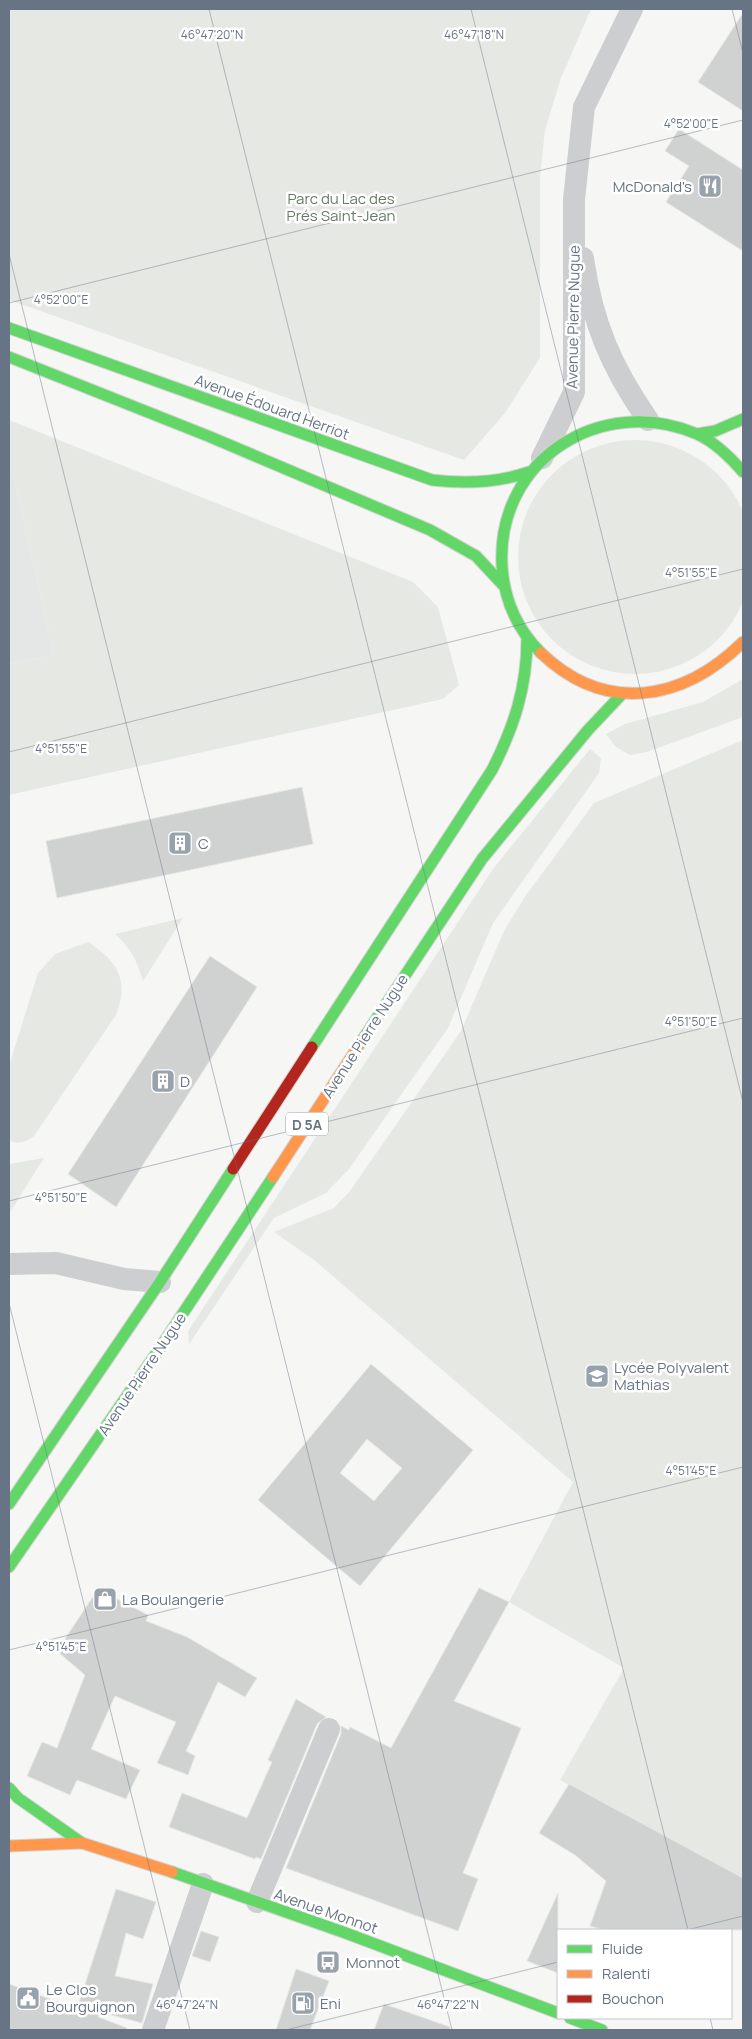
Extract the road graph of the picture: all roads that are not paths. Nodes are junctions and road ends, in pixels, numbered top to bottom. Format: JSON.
{"nodes":[{"id":1,"x":632,"y":9,"type":"edge"},
{"id":2,"x":574,"y":199,"type":"junction"},
{"id":3,"x":9,"y":328,"type":"edge"},
{"id":4,"x":9,"y":357,"type":"edge"},
{"id":5,"x":743,"y":419,"type":"edge"},
{"id":6,"x":648,"y":420,"type":"junction"},
{"id":7,"x":697,"y":434,"type":"junction"},
{"id":8,"x":536,"y":465,"type":"junction"},
{"id":9,"x":743,"y":472,"type":"edge"},
{"id":10,"x":503,"y":585,"type":"junction"},
{"id":11,"x":528,"y":638,"type":"junction"},
{"id":12,"x":743,"y":642,"type":"edge"},
{"id":13,"x":743,"y":660,"type":"edge"},
{"id":14,"x":725,"y":662,"type":"junction"},
{"id":15,"x":623,"y":693,"type":"junction"},
{"id":16,"x":9,"y":1264,"type":"edge"},
{"id":17,"x":160,"y":1282,"type":"junction"},
{"id":18,"x":9,"y":1504,"type":"edge"},
{"id":19,"x":9,"y":1567,"type":"edge"},
{"id":20,"x":330,"y":1729,"type":"dead end"},
{"id":21,"x":9,"y":1788,"type":"edge"},
{"id":22,"x":82,"y":1843,"type":"junction"},
{"id":23,"x":9,"y":1846,"type":"edge"},
{"id":24,"x":203,"y":1884,"type":"junction"},
{"id":25,"x":257,"y":1902,"type":"junction"},
{"id":26,"x":557,"y":2013,"type":"edge"},
{"id":27,"x":573,"y":2019,"type":"edge"},
{"id":28,"x":153,"y":2030,"type":"edge"},
{"id":29,"x":602,"y":2030,"type":"edge"}],
"edges":[{"from":1,"to":2,"type":"street","name":"Avenue Pierre Nugue"},
{"from":2,"to":6,"type":"street","name":"Avenue Pierre Nugue"},
{"from":2,"to":8,"type":"street","name":"Avenue Pierre Nugue"},
{"from":3,"to":8,"type":"main road","name":"Avenue Édouard Herriot"},
{"from":4,"to":10,"type":"main road"},
{"from":5,"to":7,"type":"main road"},
{"from":6,"to":7,"type":"main road","name":"Avenue Pierre Nugue"},
{"from":6,"to":8,"type":"main road","name":"Avenue Pierre Nugue"},
{"from":7,"to":9,"type":"main road","name":"Avenue Pierre Nugue"},
{"from":8,"to":10,"type":"main road","name":"Avenue Pierre Nugue"},
{"from":10,"to":11,"type":"main road","name":"Avenue Pierre Nugue"},
{"from":11,"to":15,"type":"main road","name":"Avenue Pierre Nugue"},
{"from":11,"to":17,"type":"main road","number":"D 5A"},
{"from":12,"to":14,"type":"main road","name":"Avenue Pierre Nugue"},
{"from":13,"to":14,"type":"main road"},
{"from":14,"to":15,"type":"main road","name":"Avenue Pierre Nugue"},
{"from":15,"to":19,"type":"main road","name":"Avenue Pierre Nugue","number":"D 5A"},
{"from":16,"to":17,"type":"street"},
{"from":17,"to":18,"type":"main road","number":"D 5A"},
{"from":20,"to":25,"type":"street"},
{"from":21,"to":22,"type":"main road"},
{"from":22,"to":23,"type":"main road"},
{"from":22,"to":24,"type":"main road","name":"Avenue Monnot"},
{"from":24,"to":25,"type":"main road","name":"Avenue Monnot"},
{"from":24,"to":28,"type":"street"},
{"from":25,"to":26,"type":"main road","name":"Avenue Monnot"},
{"from":27,"to":29,"type":"main road"}]}
